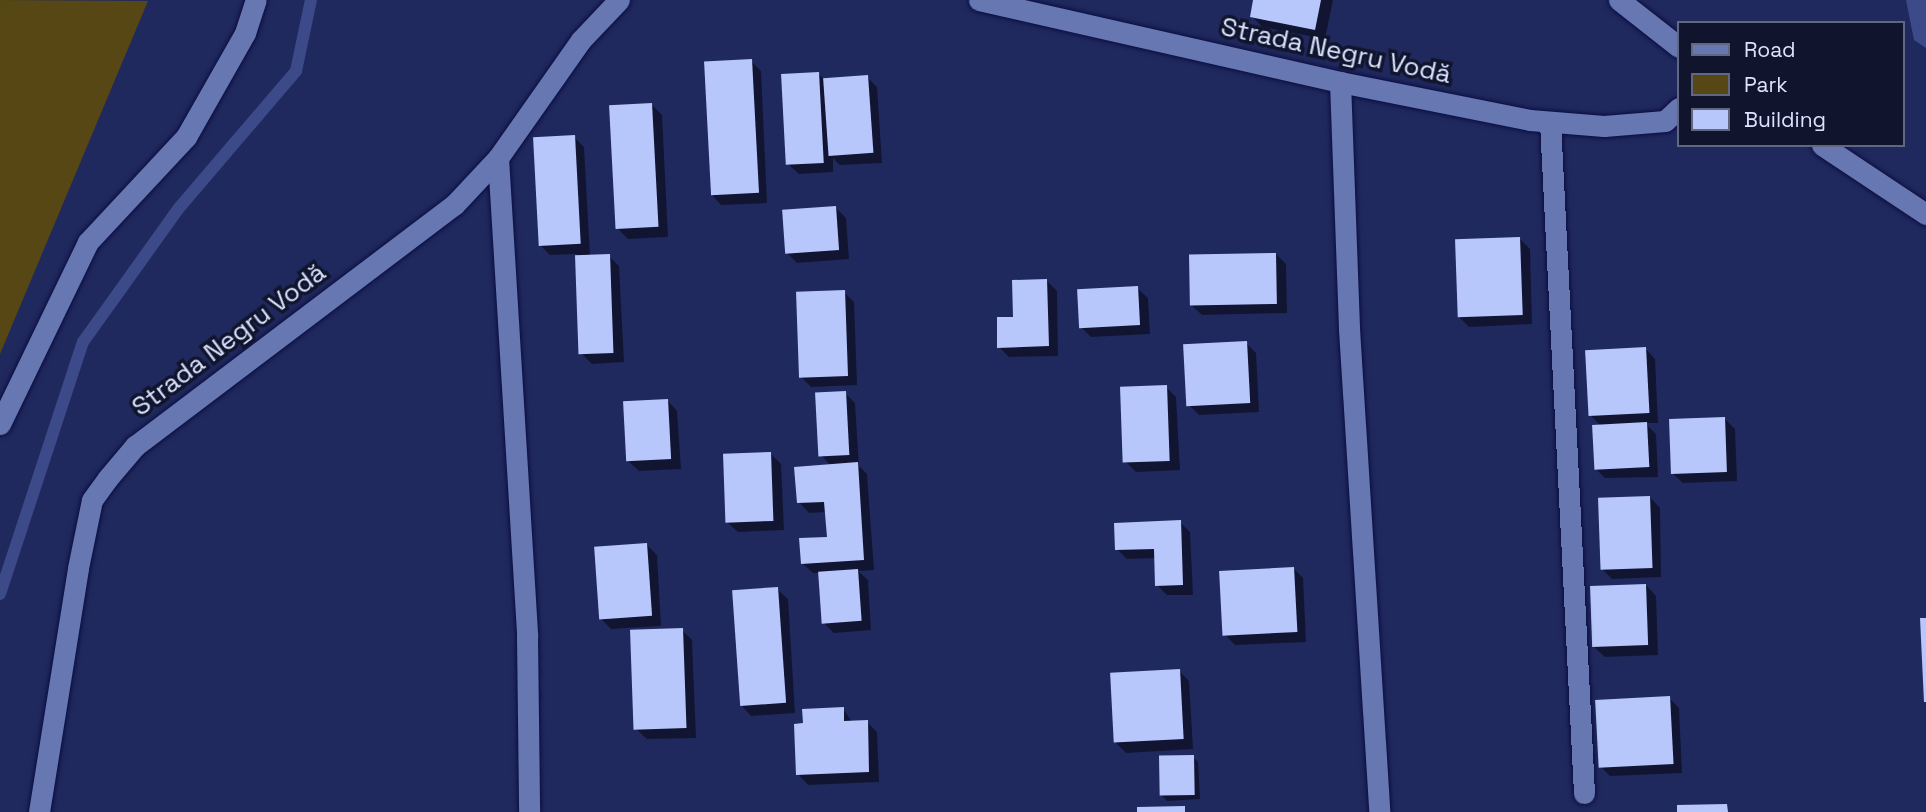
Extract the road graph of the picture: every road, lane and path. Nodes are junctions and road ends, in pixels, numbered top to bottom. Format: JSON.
{"nodes":[{"id":1,"x":256,"y":0,"type":"edge"},
{"id":2,"x":619,"y":0,"type":"edge"},
{"id":3,"x":979,"y":0,"type":"edge"},
{"id":4,"x":1619,"y":0,"type":"edge"},
{"id":5,"x":1678,"y":46,"type":"edge"},
{"id":6,"x":1340,"y":82,"type":"junction"},
{"id":7,"x":1678,"y":109,"type":"edge"},
{"id":8,"x":1550,"y":122,"type":"junction"},
{"id":9,"x":1825,"y":147,"type":"edge"},
{"id":10,"x":498,"y":158,"type":"junction"},
{"id":11,"x":1926,"y":214,"type":"edge"},
{"id":12,"x":0,"y":424,"type":"edge"},
{"id":13,"x":1584,"y":793,"type":"dead end"},
{"id":14,"x":39,"y":812,"type":"edge"},
{"id":15,"x":529,"y":812,"type":"edge"},
{"id":16,"x":1379,"y":812,"type":"edge"}],
"edges":[{"from":1,"to":12,"type":"street"},
{"from":2,"to":10,"type":"street","name":"Strada Negru Vodă"},
{"from":3,"to":6,"type":"street","name":"Strada Negru Vodă"},
{"from":4,"to":5,"type":"street"},
{"from":6,"to":8,"type":"street","name":"Strada Negru Vodă"},
{"from":6,"to":16,"type":"street"},
{"from":7,"to":8,"type":"street","name":"Strada Negru Vodă"},
{"from":8,"to":13,"type":"street"},
{"from":9,"to":11,"type":"street"},
{"from":10,"to":14,"type":"street","name":"Strada Negru Vodă"},
{"from":10,"to":15,"type":"street"}]}
